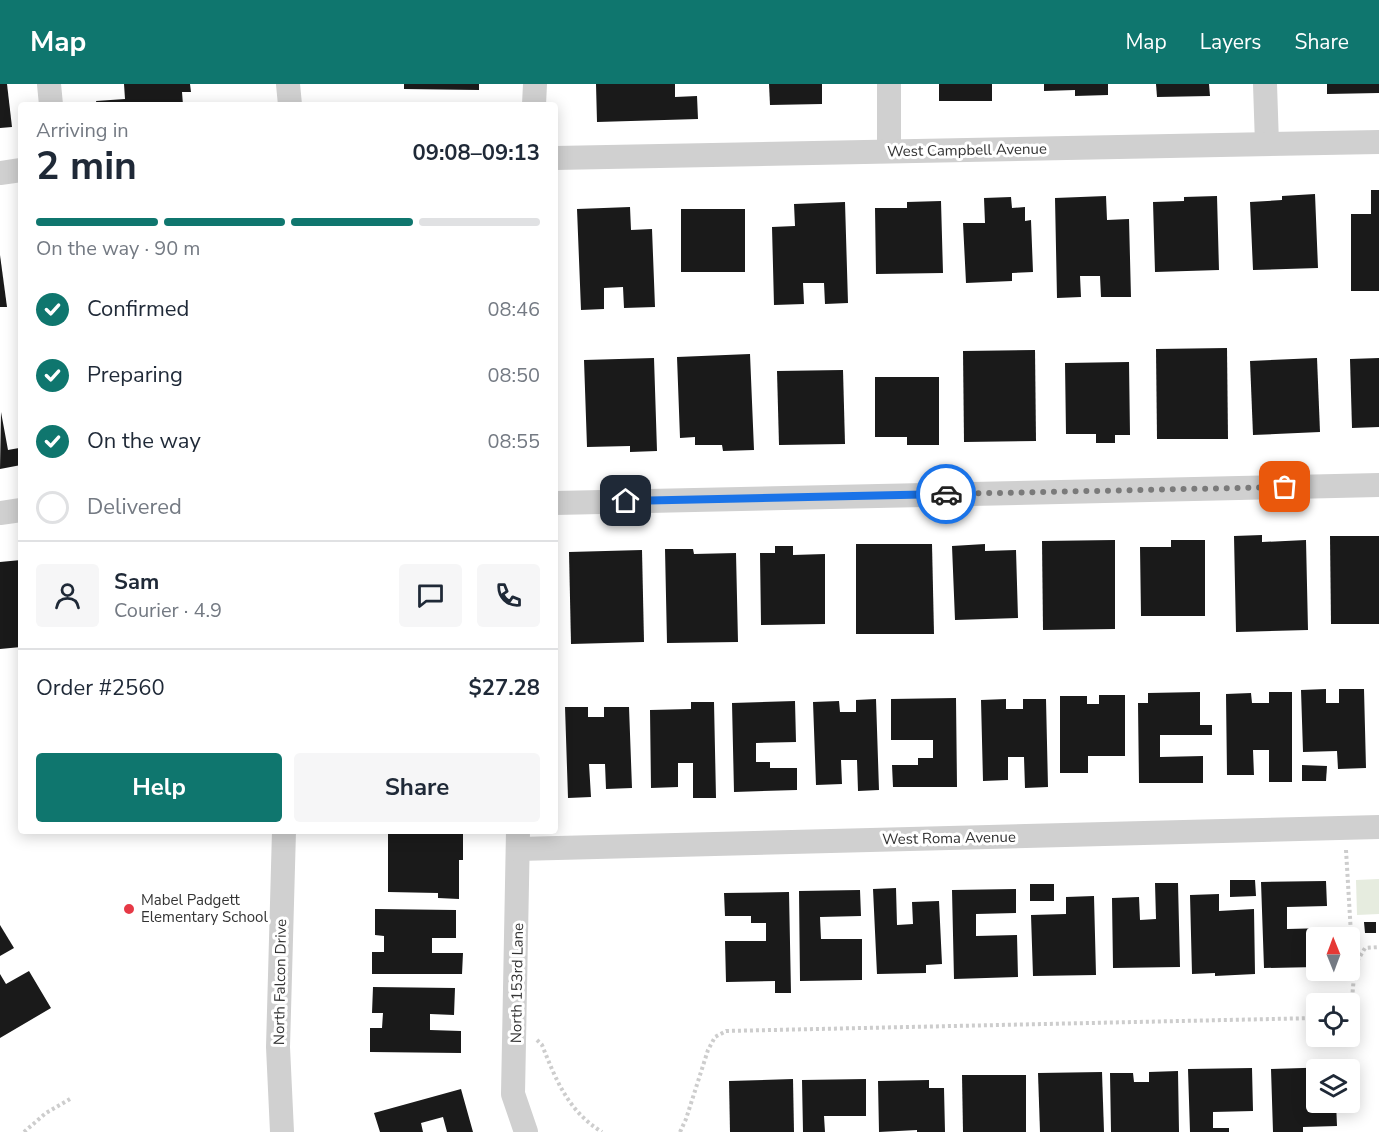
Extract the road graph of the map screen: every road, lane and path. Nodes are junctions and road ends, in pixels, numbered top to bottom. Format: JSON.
{"nodes":[{"id":1,"x":50,"y":84,"type":"edge"},
{"id":2,"x":288,"y":84,"type":"edge"},
{"id":3,"x":535,"y":84,"type":"edge"},
{"id":4,"x":889,"y":84,"type":"edge"},
{"id":5,"x":1265,"y":84,"type":"edge"},
{"id":6,"x":51,"y":102,"type":"edge"},
{"id":7,"x":290,"y":102,"type":"edge"},
{"id":8,"x":534,"y":102,"type":"edge"},
{"id":9,"x":1379,"y":142,"type":"edge"},
{"id":10,"x":1266,"y":144,"type":"junction"},
{"id":11,"x":889,"y":151,"type":"junction"},
{"id":12,"x":558,"y":158,"type":"edge"},
{"id":13,"x":18,"y":170,"type":"edge"},
{"id":14,"x":0,"y":173,"type":"edge"},
{"id":15,"x":1379,"y":484,"type":"edge"},
{"id":16,"x":558,"y":503,"type":"edge"},
{"id":17,"x":18,"y":510,"type":"edge"},
{"id":18,"x":0,"y":513,"type":"edge"},
{"id":19,"x":1379,"y":827,"type":"edge"},
{"id":20,"x":1344,"y":828,"type":"junction"},
{"id":21,"x":284,"y":834,"type":"edge"},
{"id":22,"x":518,"y":840,"type":"edge"},
{"id":23,"x":1350,"y":927,"type":"edge"},
{"id":24,"x":1379,"y":947,"type":"edge"},
{"id":25,"x":1360,"y":956,"type":"edge"},
{"id":26,"x":516,"y":1006,"type":"junction"},
{"id":27,"x":1306,"y":1018,"type":"edge"},
{"id":28,"x":70,"y":1099,"type":"dead end"},
{"id":29,"x":24,"y":1132,"type":"edge"},
{"id":30,"x":282,"y":1132,"type":"edge"},
{"id":31,"x":526,"y":1132,"type":"edge"},
{"id":32,"x":602,"y":1132,"type":"edge"},
{"id":33,"x":680,"y":1132,"type":"edge"}],
"edges":[{"from":1,"to":6,"type":"street"},
{"from":2,"to":7,"type":"street"},
{"from":3,"to":8,"type":"street"},
{"from":4,"to":11,"type":"street"},
{"from":5,"to":10,"type":"street"},
{"from":9,"to":10,"type":"street","name":"West Campbell Avenue"},
{"from":10,"to":11,"type":"street","name":"West Campbell Avenue"},
{"from":11,"to":12,"type":"street","name":"West Campbell Avenue"},
{"from":13,"to":14,"type":"street"},
{"from":15,"to":16,"type":"street"},
{"from":17,"to":18,"type":"street"},
{"from":19,"to":20,"type":"street","name":"West Roma Avenue"},
{"from":20,"to":22,"type":"street","name":"West Roma Avenue"},
{"from":20,"to":23,"type":"path"},
{"from":21,"to":30,"type":"street","name":"North Falcon Drive"},
{"from":22,"to":26,"type":"street","name":"North 153rd Lane"},
{"from":24,"to":25,"type":"path"},
{"from":26,"to":31,"type":"street","name":"North 153rd Lane"},
{"from":26,"to":32,"type":"path"},
{"from":27,"to":33,"type":"path"},
{"from":28,"to":29,"type":"path"}]}
